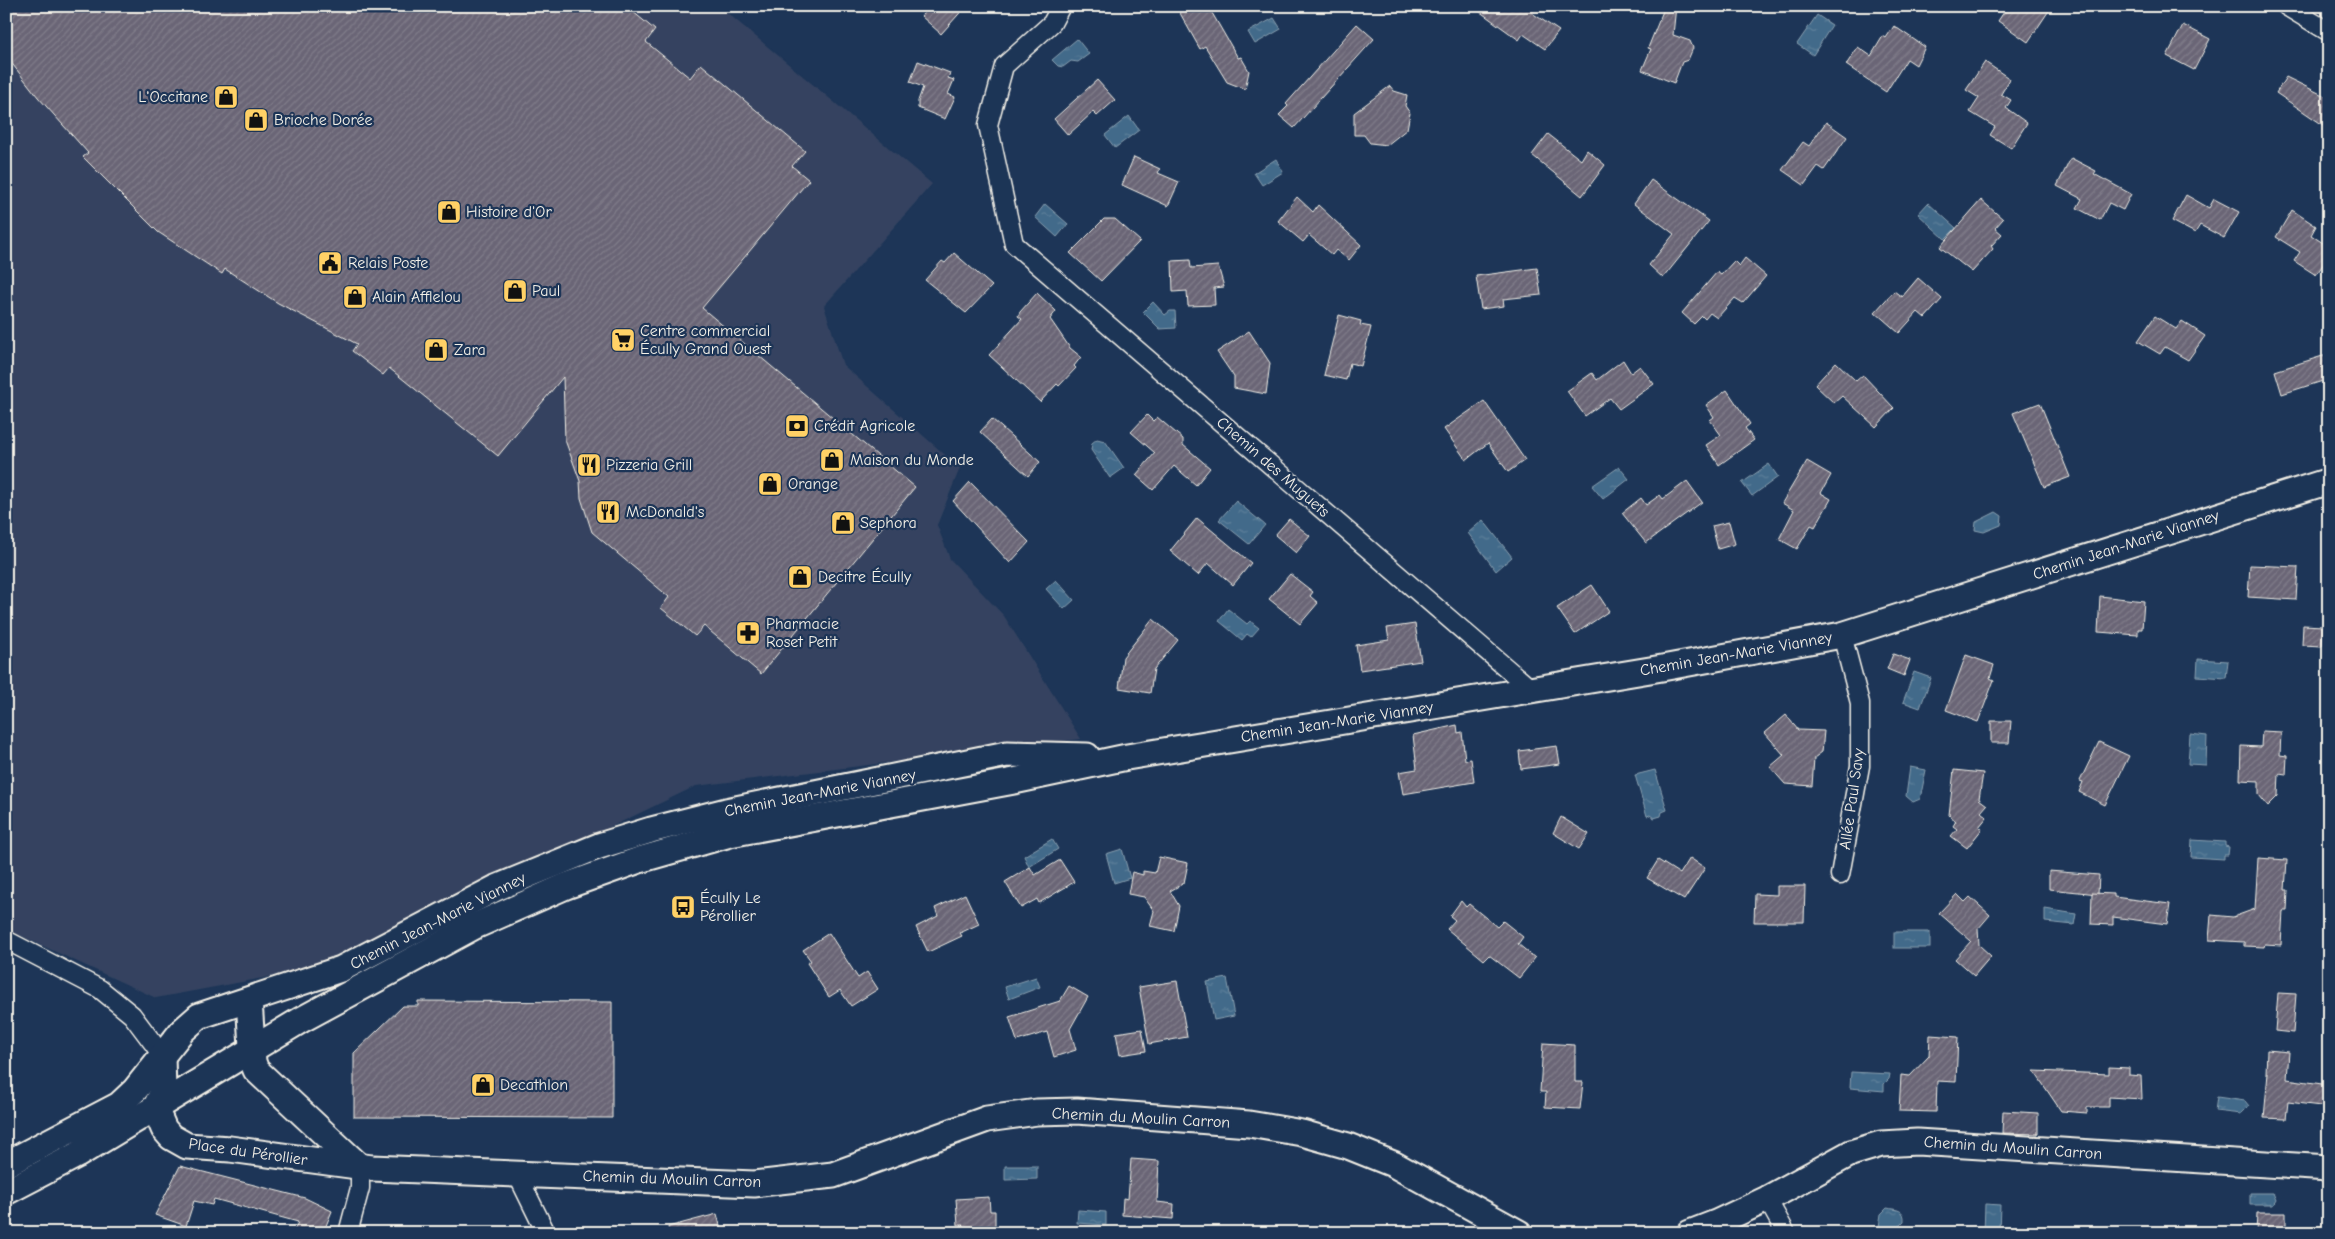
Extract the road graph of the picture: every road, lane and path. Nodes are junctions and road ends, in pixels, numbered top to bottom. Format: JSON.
{"nodes":[{"id":1,"x":1061,"y":6,"type":"edge"},
{"id":2,"x":2286,"y":6,"type":"edge"},
{"id":3,"x":2329,"y":32,"type":"edge"},
{"id":4,"x":2329,"y":481,"type":"edge"},
{"id":5,"x":1842,"y":635,"type":"junction"},
{"id":6,"x":1532,"y":690,"type":"junction"},
{"id":7,"x":728,"y":822,"type":"junction"},
{"id":8,"x":1840,"y":875,"type":"dead end"},
{"id":9,"x":6,"y":940,"type":"edge"},
{"id":10,"x":249,"y":1000,"type":"junction"},
{"id":11,"x":253,"y":1049,"type":"junction"},
{"id":12,"x":162,"y":1055,"type":"junction"},
{"id":13,"x":155,"y":1108,"type":"junction"},
{"id":14,"x":6,"y":1164,"type":"edge"},
{"id":15,"x":360,"y":1167,"type":"junction"},
{"id":16,"x":2329,"y":1168,"type":"edge"},
{"id":17,"x":517,"y":1174,"type":"junction"},
{"id":18,"x":6,"y":1192,"type":"edge"},
{"id":19,"x":1767,"y":1198,"type":"junction"},
{"id":20,"x":1715,"y":1228,"type":"edge"},
{"id":21,"x":1508,"y":1230,"type":"edge"},
{"id":22,"x":348,"y":1233,"type":"edge"},
{"id":23,"x":546,"y":1233,"type":"edge"},
{"id":24,"x":1690,"y":1233,"type":"edge"},
{"id":25,"x":1786,"y":1233,"type":"edge"}],
"edges":[{"from":1,"to":6,"type":"street","name":"Chemin des Muguets"},
{"from":2,"to":3,"type":"street"},
{"from":4,"to":5,"type":"street","name":"Chemin Jean-Marie Vianney"},
{"from":5,"to":6,"type":"street","name":"Chemin Jean-Marie Vianney"},
{"from":5,"to":8,"type":"street","name":"Allée Paul Savy"},
{"from":6,"to":7,"type":"street","name":"Chemin Jean-Marie Vianney"},
{"from":7,"to":10,"type":"street","name":"Chemin Jean-Marie Vianney"},
{"from":7,"to":11,"type":"street","name":"Chemin Jean-Marie Vianney"},
{"from":9,"to":12,"type":"street"},
{"from":10,"to":11,"type":"street"},
{"from":10,"to":12,"type":"street","name":"Chemin Jean-Marie Vianney"},
{"from":11,"to":13,"type":"street","name":"Chemin Jean-Marie Vianney"},
{"from":11,"to":15,"type":"street"},
{"from":12,"to":13,"type":"street"},
{"from":12,"to":14,"type":"street","name":"Chemin Jean-Marie Vianney"},
{"from":13,"to":15,"type":"street","name":"Place du Pérollier"},
{"from":13,"to":18,"type":"street","name":"Chemin Jean-Marie Vianney"},
{"from":15,"to":17,"type":"street","name":"Chemin du Moulin Carron"},
{"from":15,"to":22,"type":"street"},
{"from":16,"to":19,"type":"street","name":"Chemin du Moulin Carron"},
{"from":17,"to":21,"type":"street","name":"Chemin du Moulin Carron"},
{"from":17,"to":23,"type":"street"},
{"from":19,"to":20,"type":"street","name":"Chemin du Moulin Carron"},
{"from":19,"to":25,"type":"street"},
{"from":20,"to":24,"type":"street","name":"Chemin du Moulin Carron"}]}
